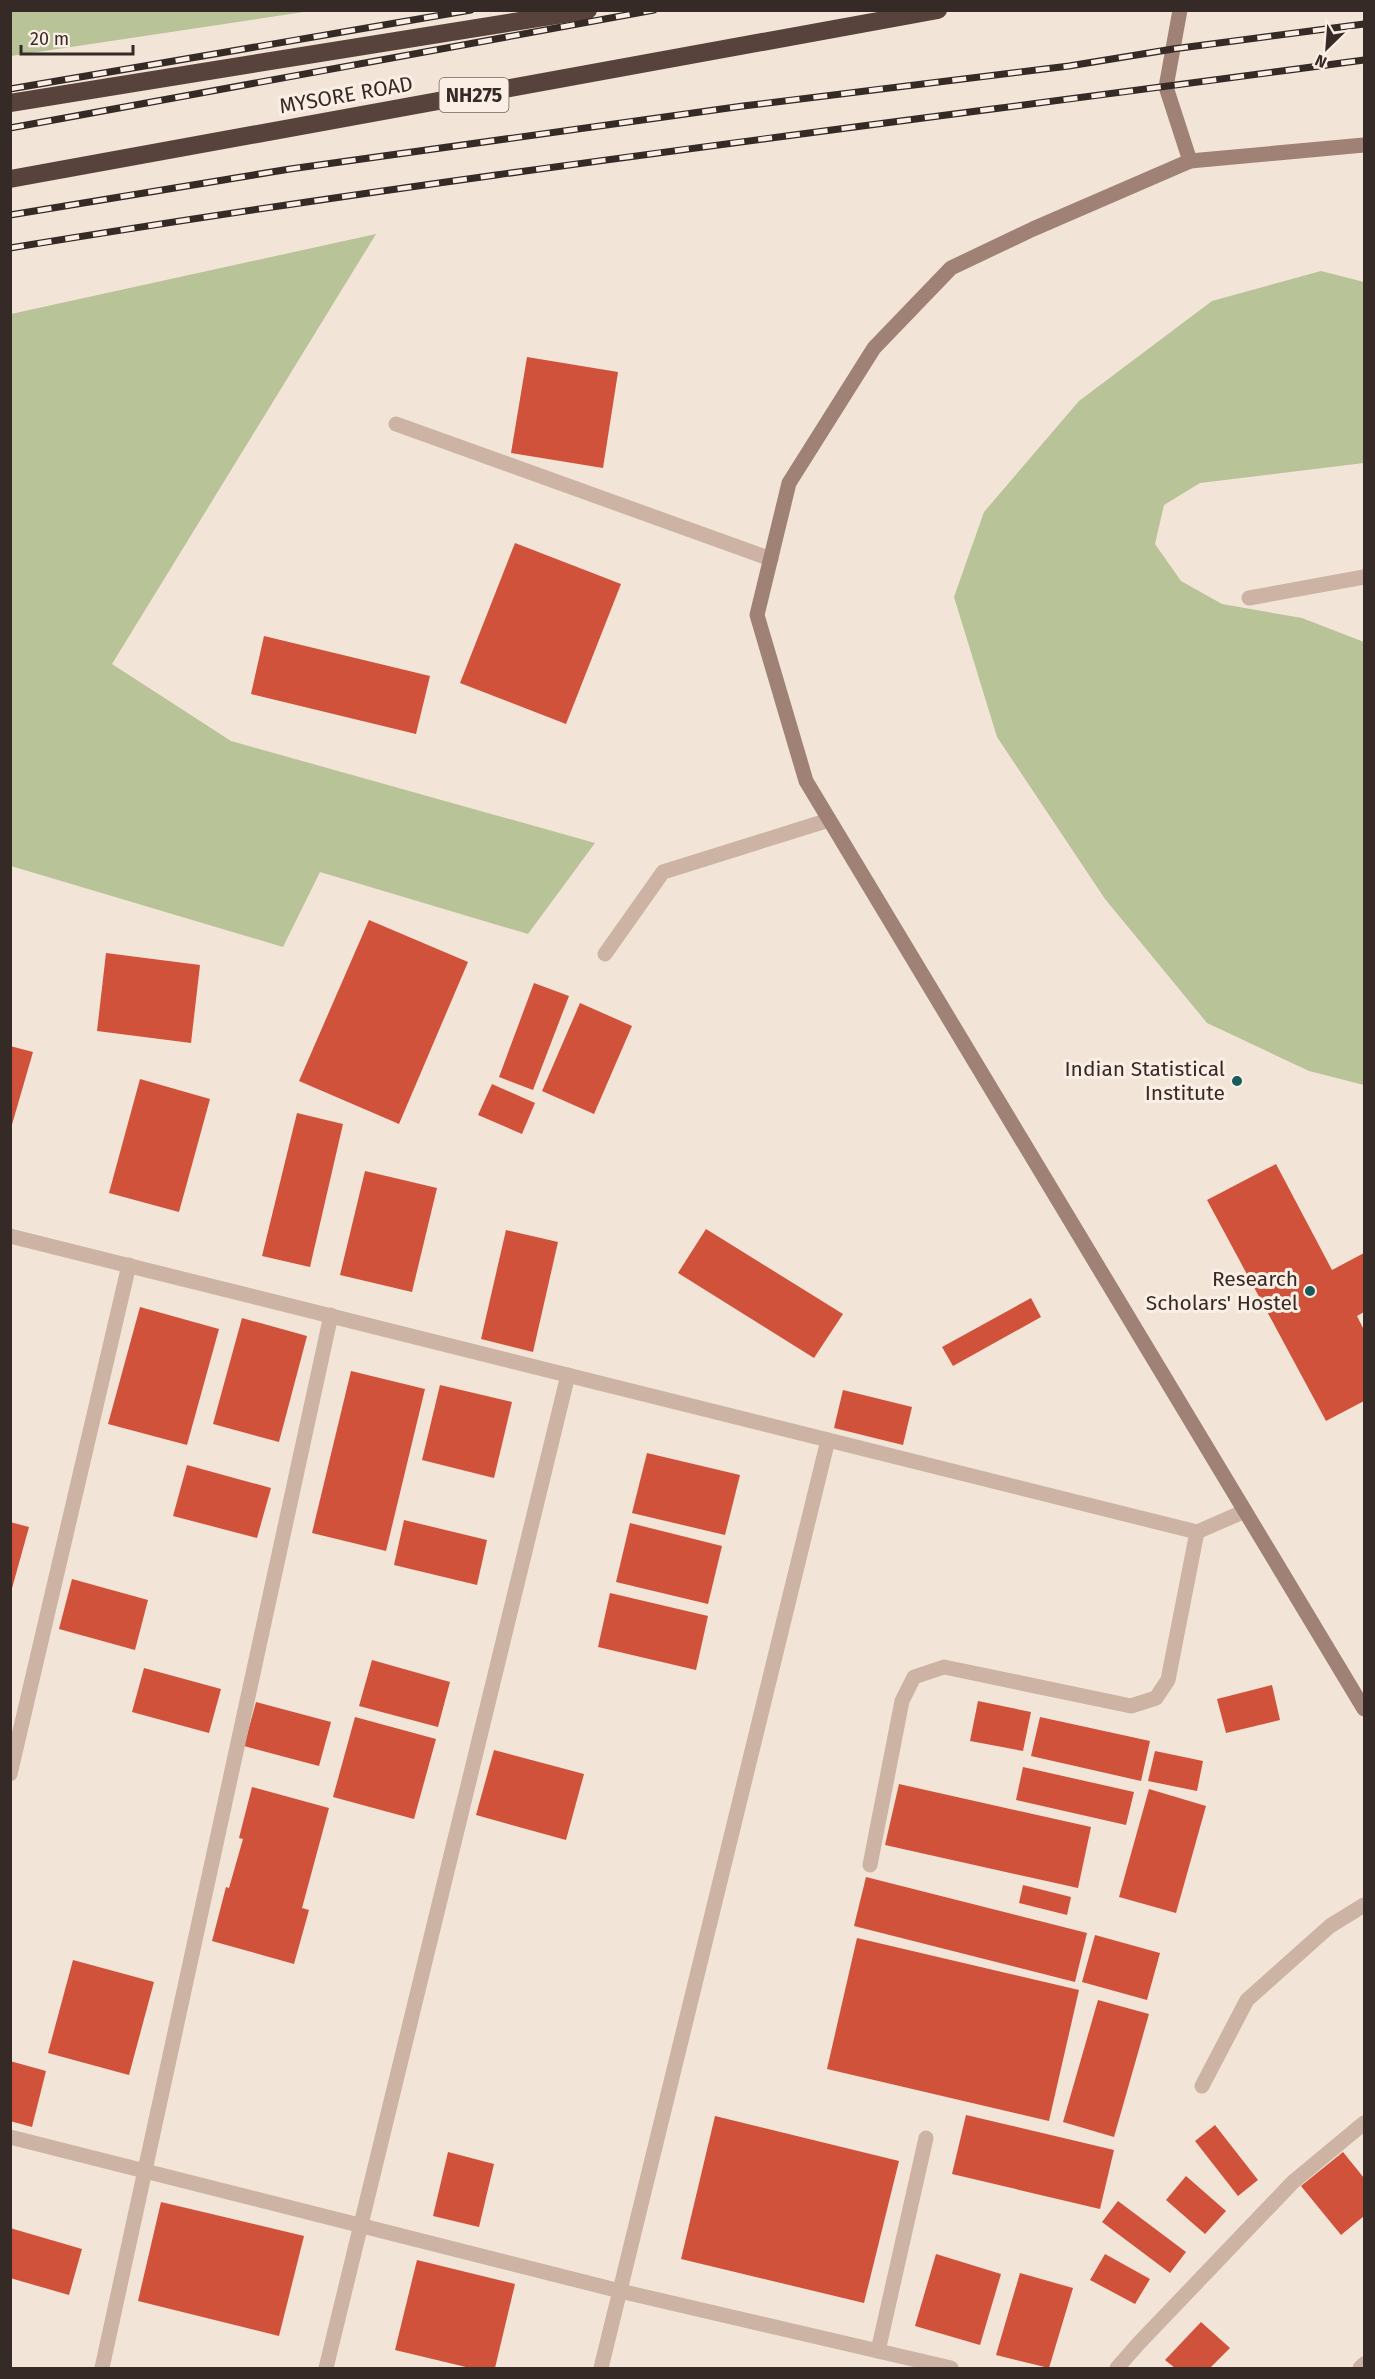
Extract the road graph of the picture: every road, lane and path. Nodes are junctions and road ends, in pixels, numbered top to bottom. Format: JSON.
{"nodes":[{"id":1,"x":588,"y":10,"type":"edge"},
{"id":2,"x":938,"y":10,"type":"edge"},
{"id":3,"x":1180,"y":10,"type":"edge"},
{"id":4,"x":10,"y":103,"type":"edge"},
{"id":5,"x":1365,"y":145,"type":"edge"},
{"id":6,"x":1190,"y":161,"type":"junction"},
{"id":7,"x":10,"y":179,"type":"edge"},
{"id":8,"x":396,"y":424,"type":"dead end"},
{"id":9,"x":771,"y":559,"type":"junction"},
{"id":10,"x":1365,"y":577,"type":"edge"},
{"id":11,"x":1249,"y":598,"type":"dead end"},
{"id":12,"x":829,"y":820,"type":"junction"},
{"id":13,"x":605,"y":954,"type":"dead end"},
{"id":14,"x":10,"y":1236,"type":"edge"},
{"id":15,"x":129,"y":1265,"type":"junction"},
{"id":16,"x":331,"y":1315,"type":"junction"},
{"id":17,"x":568,"y":1375,"type":"junction"},
{"id":18,"x":828,"y":1440,"type":"junction"},
{"id":19,"x":1245,"y":1511,"type":"junction"},
{"id":20,"x":1197,"y":1532,"type":"junction"},
{"id":21,"x":1365,"y":1709,"type":"edge"},
{"id":22,"x":10,"y":1774,"type":"edge"},
{"id":23,"x":870,"y":1865,"type":"dead end"},
{"id":24,"x":1365,"y":1905,"type":"edge"},
{"id":25,"x":1202,"y":2086,"type":"dead end"},
{"id":26,"x":1365,"y":2123,"type":"edge"},
{"id":27,"x":10,"y":2137,"type":"edge"},
{"id":28,"x":926,"y":2138,"type":"dead end"},
{"id":29,"x":145,"y":2171,"type":"junction"},
{"id":30,"x":360,"y":2225,"type":"junction"},
{"id":31,"x":620,"y":2291,"type":"junction"},
{"id":32,"x":878,"y":2351,"type":"junction"},
{"id":33,"x":1365,"y":2364,"type":"edge"},
{"id":34,"x":102,"y":2368,"type":"edge"},
{"id":35,"x":326,"y":2368,"type":"edge"},
{"id":36,"x":601,"y":2368,"type":"edge"},
{"id":37,"x":951,"y":2368,"type":"edge"},
{"id":38,"x":1117,"y":2368,"type":"edge"},
{"id":39,"x":1360,"y":2368,"type":"edge"}],
"edges":[{"from":1,"to":4,"type":"highway"},
{"from":2,"to":7,"type":"highway","name":"MYSORE ROAD","number":"NH275"},
{"from":3,"to":6,"type":"street"},
{"from":5,"to":6,"type":"street"},
{"from":6,"to":9,"type":"street"},
{"from":8,"to":9,"type":"street"},
{"from":9,"to":12,"type":"street"},
{"from":10,"to":11,"type":"street"},
{"from":12,"to":13,"type":"street"},
{"from":12,"to":19,"type":"street"},
{"from":14,"to":15,"type":"street"},
{"from":15,"to":16,"type":"street"},
{"from":15,"to":22,"type":"street"},
{"from":16,"to":17,"type":"street"},
{"from":16,"to":29,"type":"street"},
{"from":17,"to":18,"type":"street"},
{"from":17,"to":30,"type":"street"},
{"from":18,"to":20,"type":"street"},
{"from":18,"to":31,"type":"street"},
{"from":19,"to":20,"type":"street"},
{"from":19,"to":21,"type":"street"},
{"from":20,"to":23,"type":"street"},
{"from":24,"to":25,"type":"street"},
{"from":26,"to":38,"type":"street"},
{"from":27,"to":29,"type":"street"},
{"from":28,"to":32,"type":"street"},
{"from":29,"to":30,"type":"street"},
{"from":29,"to":34,"type":"street"},
{"from":30,"to":31,"type":"street"},
{"from":30,"to":35,"type":"street"},
{"from":31,"to":32,"type":"street"},
{"from":31,"to":36,"type":"street"},
{"from":32,"to":37,"type":"street"},
{"from":33,"to":39,"type":"street"}]}
